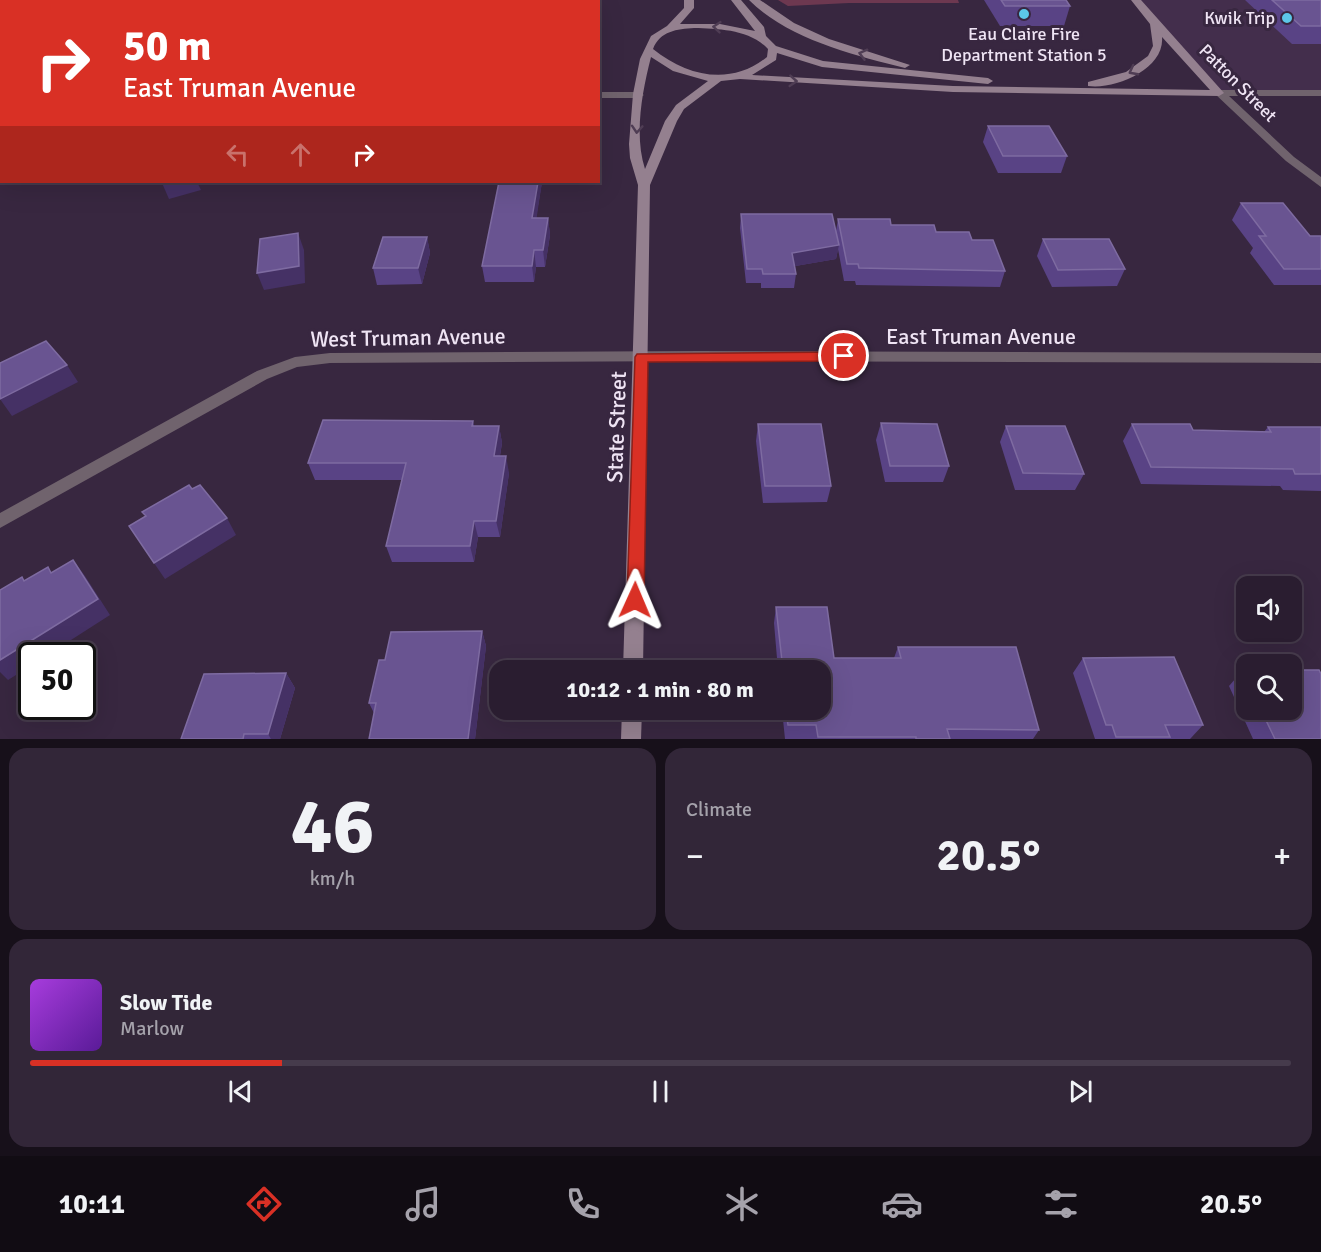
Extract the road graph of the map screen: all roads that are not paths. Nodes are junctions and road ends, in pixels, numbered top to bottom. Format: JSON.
{"nodes":[{"id":1,"x":689,"y":0,"type":"edge"},
{"id":2,"x":736,"y":0,"type":"edge"},
{"id":3,"x":754,"y":0,"type":"edge"},
{"id":4,"x":1135,"y":0,"type":"edge"},
{"id":5,"x":1155,"y":24,"type":"junction"},
{"id":6,"x":671,"y":28,"type":"junction"},
{"id":7,"x":761,"y":37,"type":"junction"},
{"id":8,"x":773,"y":48,"type":"junction"},
{"id":9,"x":649,"y":51,"type":"junction"},
{"id":10,"x":940,"y":75,"type":"junction"},
{"id":11,"x":735,"y":77,"type":"junction"},
{"id":12,"x":719,"y":78,"type":"junction"},
{"id":13,"x":1044,"y":89,"type":"junction"},
{"id":14,"x":1219,"y":93,"type":"junction"},
{"id":15,"x":1321,"y":93,"type":"edge"},
{"id":16,"x":600,"y":95,"type":"edge"},
{"id":17,"x":639,"y":95,"type":"junction"},
{"id":18,"x":1321,"y":183,"type":"edge"},
{"id":19,"x":644,"y":185,"type":"junction"},
{"id":20,"x":642,"y":357,"type":"junction"},
{"id":21,"x":1321,"y":358,"type":"edge"},
{"id":22,"x":0,"y":521,"type":"edge"},
{"id":23,"x":633,"y":660,"type":"edge"},
{"id":24,"x":632,"y":720,"type":"edge"},
{"id":25,"x":631,"y":739,"type":"edge"}],
"edges":[{"from":1,"to":6,"type":"main road"},
{"from":2,"to":7,"type":"main road"},
{"from":10,"to":3,"type":"main road","one_way":true},
{"from":4,"to":5,"type":"main road","name":"Patton Street"},
{"from":5,"to":13,"type":"main road","one_way":true},
{"from":5,"to":14,"type":"main road","name":"Patton Street"},
{"from":7,"to":6,"type":"main road","one_way":true},
{"from":6,"to":9,"type":"main road"},
{"from":7,"to":8,"type":"main road"},
{"from":8,"to":10,"type":"main road"},
{"from":8,"to":11,"type":"main road"},
{"from":9,"to":12,"type":"main road"},
{"from":9,"to":17,"type":"main road","name":"State Street"},
{"from":10,"to":13,"type":"main road"},
{"from":11,"to":12,"type":"main road"},
{"from":11,"to":13,"type":"main road","one_way":true},
{"from":12,"to":19,"type":"main road","name":"State Street"},
{"from":13,"to":14,"type":"main road"},
{"from":14,"to":15,"type":"street"},
{"from":14,"to":18,"type":"street","name":"Patton Street"},
{"from":16,"to":17,"type":"street"},
{"from":17,"to":19,"type":"main road","name":"State Street","one_way":true},
{"from":19,"to":20,"type":"main road","name":"State Street"},
{"from":20,"to":21,"type":"street","name":"East Truman Avenue"},
{"from":20,"to":22,"type":"street","name":"West Truman Avenue"},
{"from":20,"to":23,"type":"main road","name":"State Street"},
{"from":24,"to":25,"type":"main road"}]}
